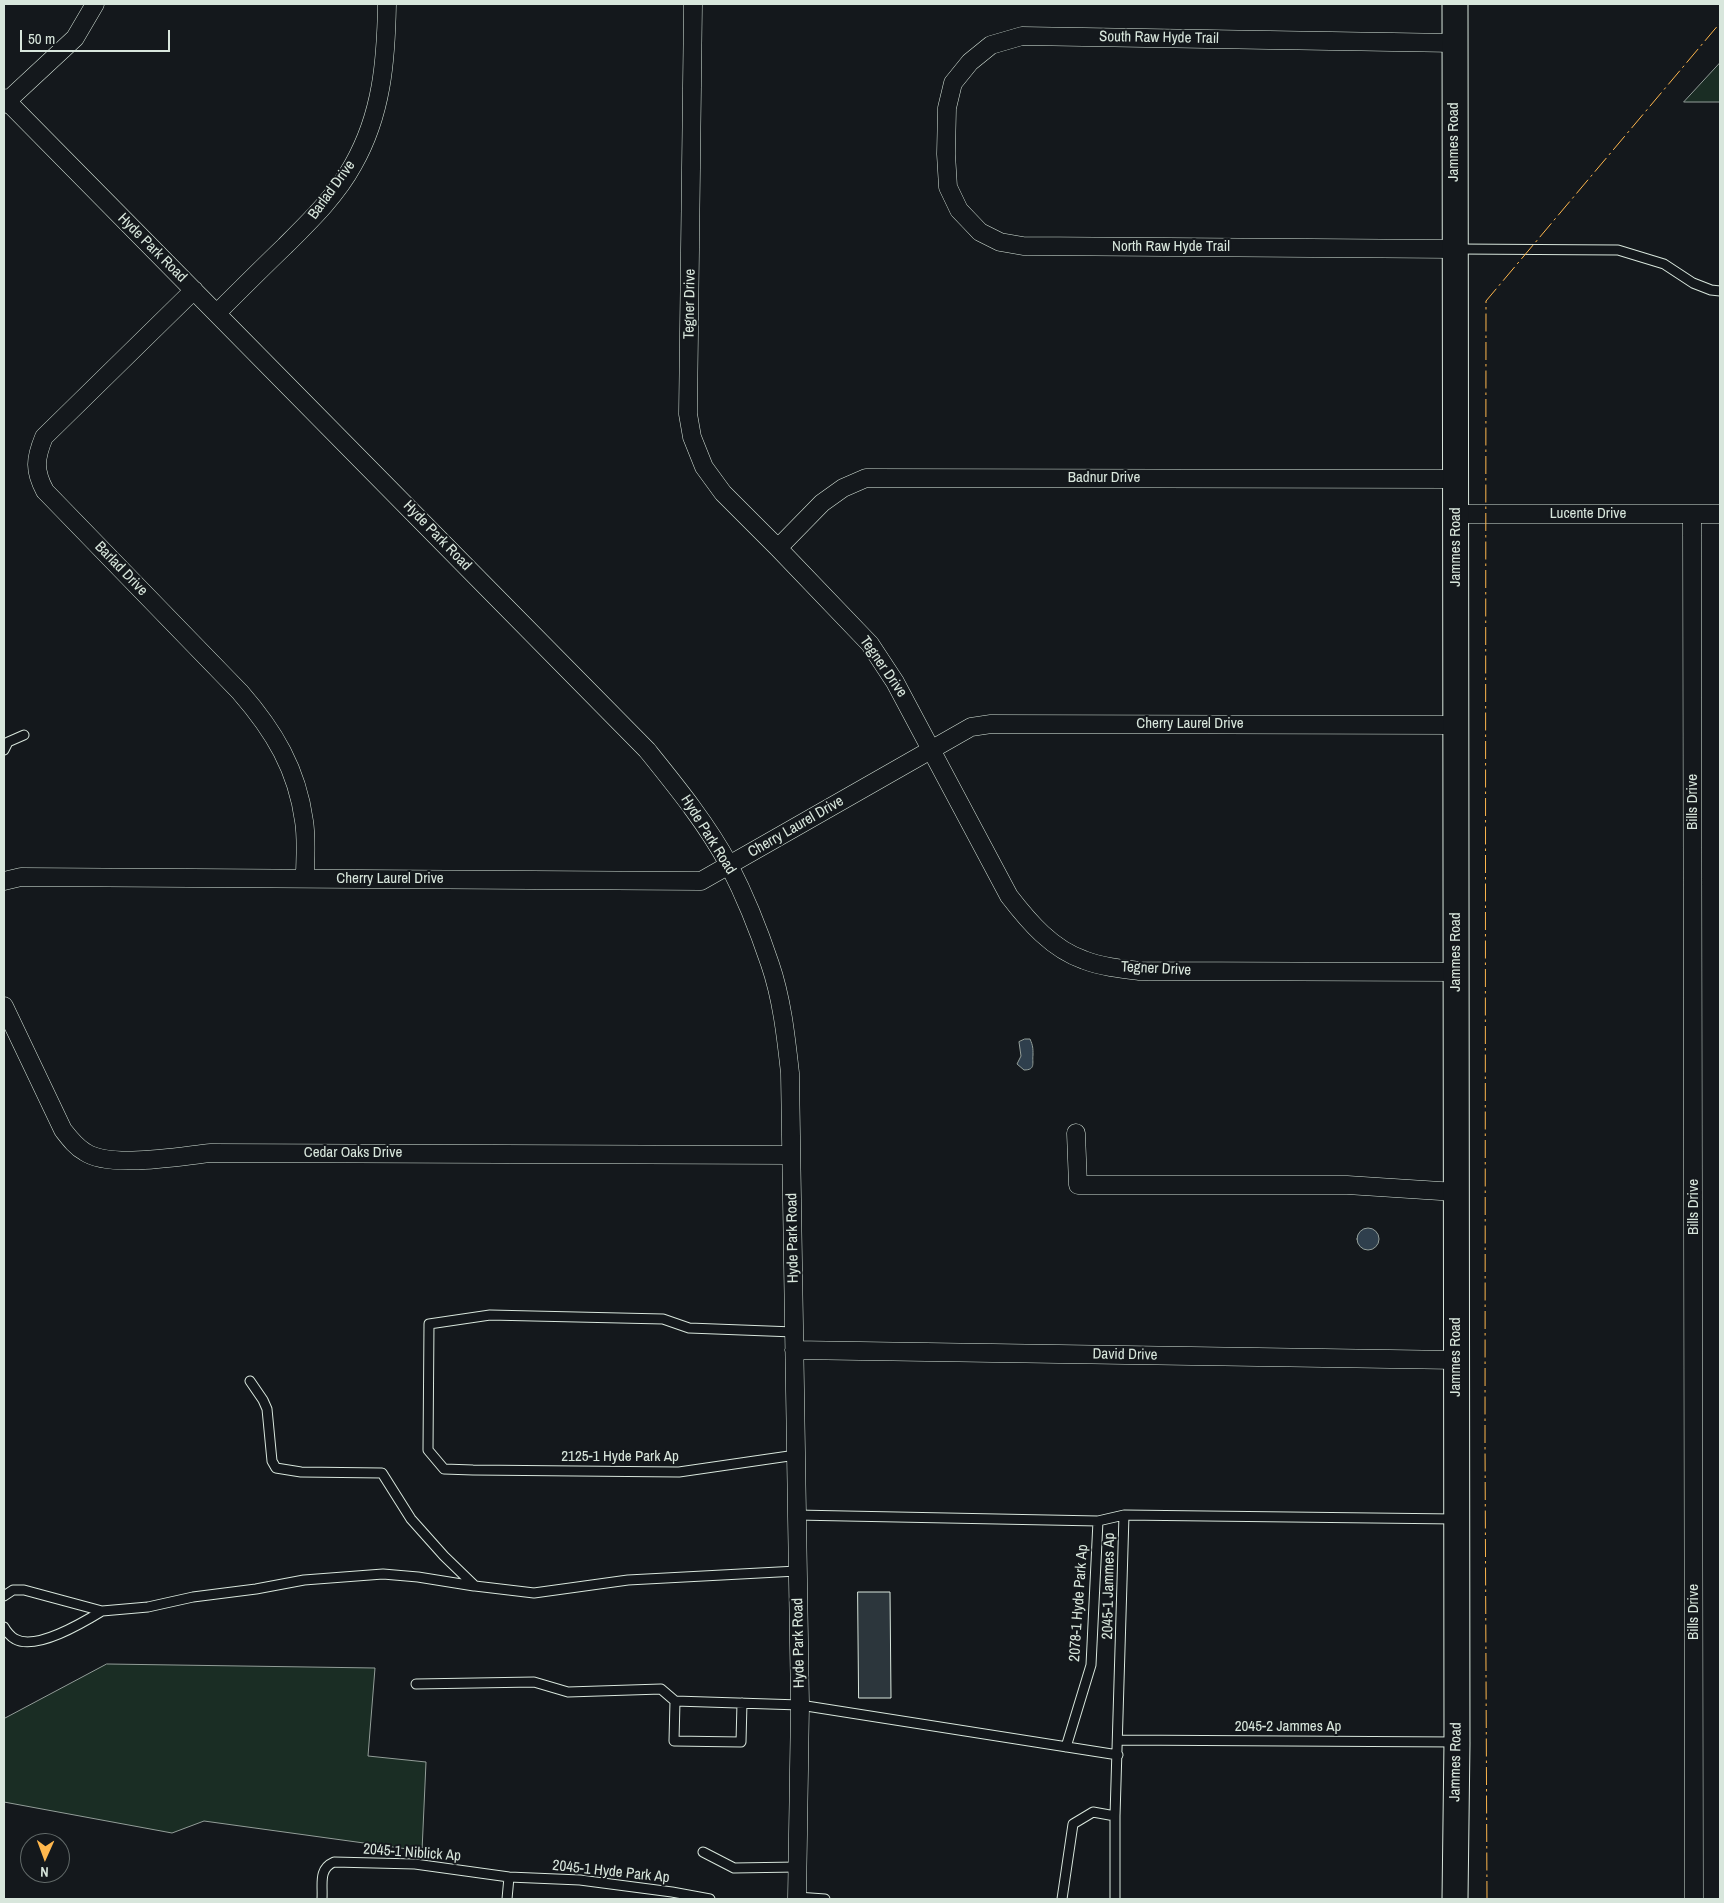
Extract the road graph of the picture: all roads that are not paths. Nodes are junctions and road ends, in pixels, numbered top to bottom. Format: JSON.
{"nodes":[{"id":1,"x":96,"y":4,"type":"edge"},
{"id":2,"x":387,"y":4,"type":"edge"},
{"id":3,"x":693,"y":4,"type":"edge"},
{"id":4,"x":1455,"y":4,"type":"edge"},
{"id":5,"x":1454,"y":43,"type":"junction"},
{"id":6,"x":5,"y":101,"type":"edge"},
{"id":7,"x":946,"y":154,"type":"joint"},
{"id":8,"x":1454,"y":249,"type":"junction"},
{"id":9,"x":194,"y":290,"type":"junction"},
{"id":10,"x":1720,"y":291,"type":"edge"},
{"id":11,"x":217,"y":312,"type":"junction"},
{"id":12,"x":1455,"y":478,"type":"junction"},
{"id":13,"x":1456,"y":514,"type":"junction"},
{"id":14,"x":1692,"y":514,"type":"junction"},
{"id":15,"x":1720,"y":514,"type":"edge"},
{"id":16,"x":778,"y":548,"type":"junction"},
{"id":17,"x":1456,"y":725,"type":"junction"},
{"id":18,"x":24,"y":735,"type":"dead end"},
{"id":19,"x":932,"y":749,"type":"junction"},
{"id":20,"x":4,"y":750,"type":"edge"},
{"id":21,"x":729,"y":865,"type":"junction"},
{"id":22,"x":305,"y":878,"type":"junction"},
{"id":23,"x":4,"y":881,"type":"edge"},
{"id":24,"x":1456,"y":972,"type":"junction"},
{"id":25,"x":4,"y":1006,"type":"edge"},
{"id":26,"x":1076,"y":1133,"type":"dead end"},
{"id":27,"x":791,"y":1155,"type":"junction"},
{"id":28,"x":1456,"y":1192,"type":"junction"},
{"id":29,"x":794,"y":1332,"type":"junction"},
{"id":30,"x":794,"y":1350,"type":"junction"},
{"id":31,"x":1456,"y":1360,"type":"junction"},
{"id":32,"x":250,"y":1381,"type":"dead end"},
{"id":33,"x":796,"y":1455,"type":"junction"},
{"id":34,"x":796,"y":1515,"type":"junction"},
{"id":35,"x":1124,"y":1515,"type":"junction"},
{"id":36,"x":1456,"y":1519,"type":"junction"},
{"id":37,"x":1098,"y":1521,"type":"junction"},
{"id":38,"x":797,"y":1571,"type":"junction"},
{"id":39,"x":475,"y":1586,"type":"junction"},
{"id":40,"x":4,"y":1596,"type":"edge"},
{"id":41,"x":102,"y":1610,"type":"junction"},
{"id":42,"x":4,"y":1627,"type":"edge"},
{"id":43,"x":416,"y":1684,"type":"dead end"},
{"id":44,"x":675,"y":1701,"type":"junction"},
{"id":45,"x":742,"y":1703,"type":"junction"},
{"id":46,"x":800,"y":1705,"type":"junction"},
{"id":47,"x":1118,"y":1740,"type":"junction"},
{"id":48,"x":1457,"y":1742,"type":"junction"},
{"id":49,"x":1066,"y":1747,"type":"junction"},
{"id":50,"x":1118,"y":1755,"type":"junction"},
{"id":51,"x":1115,"y":1816,"type":"junction"},
{"id":52,"x":704,"y":1852,"type":"dead end"},
{"id":53,"x":797,"y":1867,"type":"junction"},
{"id":54,"x":509,"y":1876,"type":"junction"},
{"id":55,"x":797,"y":1898,"type":"edge"},
{"id":56,"x":322,"y":1899,"type":"edge"},
{"id":57,"x":507,"y":1899,"type":"edge"},
{"id":58,"x":710,"y":1899,"type":"edge"},
{"id":59,"x":825,"y":1899,"type":"edge"},
{"id":60,"x":1062,"y":1899,"type":"edge"},
{"id":61,"x":1114,"y":1899,"type":"edge"},
{"id":62,"x":1455,"y":1899,"type":"edge"},
{"id":63,"x":1694,"y":1899,"type":"edge"}],
"edges":[{"from":1,"to":6,"type":"street"},
{"from":2,"to":11,"type":"street","name":"Barlad Drive"},
{"from":3,"to":16,"type":"street","name":"Tegner Drive"},
{"from":4,"to":5,"type":"street","name":"Jammes Road"},
{"from":5,"to":7,"type":"street","name":"South Raw Hyde Trail"},
{"from":5,"to":8,"type":"street","name":"Jammes Road"},
{"from":6,"to":9,"type":"street","name":"Hyde Park Road"},
{"from":7,"to":8,"type":"street","name":"North Raw Hyde Trail"},
{"from":8,"to":10,"type":"lane"},
{"from":8,"to":12,"type":"street","name":"Jammes Road"},
{"from":9,"to":11,"type":"street","name":"Hyde Park Road"},
{"from":9,"to":22,"type":"street","name":"Barlad Drive"},
{"from":11,"to":21,"type":"street","name":"Hyde Park Road"},
{"from":12,"to":13,"type":"street","name":"Jammes Road"},
{"from":12,"to":16,"type":"street","name":"Badnur Drive"},
{"from":13,"to":14,"type":"street","name":"Lucente Drive"},
{"from":13,"to":17,"type":"street","name":"Jammes Road"},
{"from":14,"to":15,"type":"street","name":"Lucente Drive"},
{"from":14,"to":63,"type":"street","name":"Bills Drive"},
{"from":16,"to":19,"type":"street","name":"Tegner Drive"},
{"from":17,"to":19,"type":"street","name":"Cherry Laurel Drive"},
{"from":17,"to":24,"type":"street","name":"Jammes Road"},
{"from":18,"to":20,"type":"lane"},
{"from":19,"to":21,"type":"street","name":"Cherry Laurel Drive"},
{"from":19,"to":24,"type":"street","name":"Tegner Drive"},
{"from":21,"to":22,"type":"street","name":"Cherry Laurel Drive"},
{"from":21,"to":27,"type":"street","name":"Hyde Park Road"},
{"from":22,"to":23,"type":"street","name":"Cherry Laurel Drive"},
{"from":24,"to":28,"type":"street","name":"Jammes Road"},
{"from":25,"to":27,"type":"street","name":"Cedar Oaks Drive"},
{"from":26,"to":28,"type":"street"},
{"from":27,"to":29,"type":"street","name":"Hyde Park Road"},
{"from":28,"to":31,"type":"street","name":"Jammes Road"},
{"from":29,"to":30,"type":"street","name":"Hyde Park Road"},
{"from":29,"to":33,"type":"lane","name":"2125-1 Hyde Park Ap"},
{"from":30,"to":31,"type":"street","name":"David Drive"},
{"from":30,"to":33,"type":"street","name":"Hyde Park Road"},
{"from":31,"to":36,"type":"street","name":"Jammes Road"},
{"from":32,"to":39,"type":"lane"},
{"from":33,"to":34,"type":"street","name":"Hyde Park Road"},
{"from":34,"to":37,"type":"lane"},
{"from":34,"to":38,"type":"street","name":"Hyde Park Road"},
{"from":35,"to":36,"type":"lane","name":"2045-1 Jammes Ap"},
{"from":35,"to":37,"type":"lane"},
{"from":35,"to":47,"type":"lane","name":"2045-1 Jammes Ap"},
{"from":36,"to":48,"type":"street","name":"Jammes Road"},
{"from":37,"to":49,"type":"lane","name":"2078-1 Hyde Park Ap"},
{"from":38,"to":39,"type":"lane"},
{"from":38,"to":46,"type":"street","name":"Hyde Park Road"},
{"from":39,"to":41,"type":"lane"},
{"from":40,"to":41,"type":"lane"},
{"from":41,"to":42,"type":"lane"},
{"from":43,"to":44,"type":"lane"},
{"from":44,"to":45,"type":"lane"},
{"from":44,"to":45,"type":"lane"},
{"from":45,"to":46,"type":"lane"},
{"from":46,"to":49,"type":"lane"},
{"from":46,"to":53,"type":"street","name":"Hyde Park Road"},
{"from":47,"to":48,"type":"lane","name":"2045-2 Jammes Ap"},
{"from":47,"to":50,"type":"lane","name":"2045-1 Jammes Ap"},
{"from":48,"to":62,"type":"street","name":"Jammes Road"},
{"from":49,"to":50,"type":"lane"},
{"from":50,"to":51,"type":"lane","name":"2045-1 Jammes Ap"},
{"from":51,"to":60,"type":"lane"},
{"from":51,"to":61,"type":"lane","name":"2045-1 Jammes Ap"},
{"from":52,"to":53,"type":"lane"},
{"from":53,"to":55,"type":"street","name":"Hyde Park Road"},
{"from":54,"to":56,"type":"lane","name":"2045-1 Niblick Ap"},
{"from":54,"to":57,"type":"lane"},
{"from":54,"to":58,"type":"lane","name":"2045-1 Hyde Park Ap"},
{"from":55,"to":59,"type":"lane"}]}
